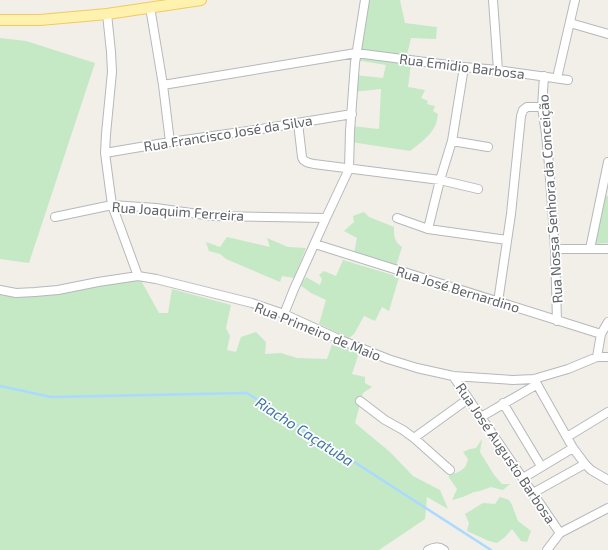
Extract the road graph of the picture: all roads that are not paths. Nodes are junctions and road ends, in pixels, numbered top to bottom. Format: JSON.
{"nodes":[{"id":1,"x":201,"y":0,"type":"edge"},
{"id":2,"x":365,"y":0,"type":"edge"},
{"id":3,"x":493,"y":0,"type":"edge"},
{"id":4,"x":575,"y":0,"type":"edge"},
{"id":5,"x":150,"y":7,"type":"junction"},
{"id":6,"x":107,"y":14,"type":"junction"},
{"id":7,"x":0,"y":20,"type":"edge"},
{"id":8,"x":570,"y":23,"type":"junction"},
{"id":9,"x":608,"y":34,"type":"edge"},
{"id":10,"x":356,"y":53,"type":"junction"},
{"id":11,"x":464,"y":67,"type":"junction"},
{"id":12,"x":498,"y":70,"type":"junction"},
{"id":13,"x":544,"y":76,"type":"junction"},
{"id":14,"x":557,"y":78,"type":"junction"},
{"id":15,"x":568,"y":80,"type":"dead end"},
{"id":16,"x":162,"y":85,"type":"junction"},
{"id":17,"x":542,"y":107,"type":"junction"},
{"id":18,"x":352,"y":114,"type":"junction"},
{"id":19,"x":298,"y":123,"type":"junction"},
{"id":20,"x":452,"y":141,"type":"junction"},
{"id":21,"x":170,"y":142,"type":"junction"},
{"id":22,"x":488,"y":147,"type":"dead end"},
{"id":23,"x":105,"y":153,"type":"junction"},
{"id":24,"x":608,"y":162,"type":"edge"},
{"id":25,"x":350,"y":169,"type":"junction"},
{"id":26,"x":440,"y":180,"type":"junction"},
{"id":27,"x":478,"y":189,"type":"dead end"},
{"id":28,"x":112,"y":205,"type":"junction"},
{"id":29,"x":55,"y":217,"type":"dead end"},
{"id":30,"x":326,"y":218,"type":"junction"},
{"id":31,"x":397,"y":218,"type":"dead end"},
{"id":32,"x":428,"y":229,"type":"junction"},
{"id":33,"x":507,"y":240,"type":"junction"},
{"id":34,"x":315,"y":244,"type":"junction"},
{"id":35,"x":555,"y":249,"type":"junction"},
{"id":36,"x":590,"y":249,"type":"junction"},
{"id":37,"x":608,"y":249,"type":"edge"},
{"id":38,"x":138,"y":276,"type":"junction"},
{"id":39,"x":0,"y":290,"type":"edge"},
{"id":40,"x":498,"y":302,"type":"junction"},
{"id":41,"x":284,"y":314,"type":"junction"},
{"id":42,"x":557,"y":321,"type":"junction"},
{"id":43,"x":608,"y":322,"type":"edge"},
{"id":44,"x":601,"y":334,"type":"junction"},
{"id":45,"x":598,"y":357,"type":"junction"},
{"id":46,"x":608,"y":357,"type":"edge"},
{"id":47,"x":453,"y":376,"type":"junction"},
{"id":48,"x":535,"y":382,"type":"junction"},
{"id":49,"x":468,"y":399,"type":"junction"},
{"id":50,"x":360,"y":401,"type":"dead end"},
{"id":51,"x":503,"y":403,"type":"junction"},
{"id":52,"x":608,"y":412,"type":"edge"},
{"id":53,"x":481,"y":417,"type":"junction"},
{"id":54,"x":567,"y":436,"type":"junction"},
{"id":55,"x":414,"y":438,"type":"junction"},
{"id":56,"x":573,"y":448,"type":"junction"},
{"id":57,"x":585,"y":464,"type":"junction"},
{"id":58,"x":541,"y":466,"type":"junction"},
{"id":59,"x":450,"y":470,"type":"dead end"},
{"id":60,"x":523,"y":478,"type":"junction"},
{"id":61,"x":608,"y":480,"type":"edge"},
{"id":62,"x":533,"y":493,"type":"junction"},
{"id":63,"x":608,"y":508,"type":"edge"},
{"id":64,"x":560,"y":533,"type":"junction"},
{"id":65,"x":428,"y":550,"type":"edge"},
{"id":66,"x":444,"y":550,"type":"edge"},
{"id":67,"x":547,"y":550,"type":"edge"}],
"edges":[{"from":1,"to":5,"type":"main road"},
{"from":2,"to":10,"type":"street"},
{"from":3,"to":12,"type":"street"},
{"from":4,"to":8,"type":"street"},
{"from":5,"to":6,"type":"main road"},
{"from":5,"to":16,"type":"street"},
{"from":6,"to":7,"type":"main road"},
{"from":6,"to":23,"type":"street"},
{"from":8,"to":9,"type":"street"},
{"from":8,"to":14,"type":"street"},
{"from":10,"to":11,"type":"street","name":"Rua Emidio Barbosa"},
{"from":10,"to":16,"type":"street","name":"Rua Emidio Barbosa"},
{"from":10,"to":18,"type":"street"},
{"from":11,"to":12,"type":"street","name":"Rua Emidio Barbosa"},
{"from":11,"to":20,"type":"street"},
{"from":12,"to":13,"type":"street","name":"Rua Emidio Barbosa"},
{"from":13,"to":14,"type":"street","name":"Rua Emidio Barbosa"},
{"from":13,"to":17,"type":"street","name":"Rua Nossa Senhora da Conceição"},
{"from":14,"to":15,"type":"street","name":"Rua Emidio Barbosa"},
{"from":16,"to":21,"type":"street"},
{"from":17,"to":33,"type":"street"},
{"from":17,"to":35,"type":"street","name":"Rua Nossa Senhora da Conceição"},
{"from":18,"to":19,"type":"street","name":"Rua Francisco José da Silva"},
{"from":18,"to":25,"type":"street"},
{"from":19,"to":21,"type":"street","name":"Rua Francisco José da Silva"},
{"from":19,"to":25,"type":"street"},
{"from":20,"to":22,"type":"street"},
{"from":20,"to":26,"type":"street"},
{"from":21,"to":23,"type":"street","name":"Rua Francisco José da Silva"},
{"from":23,"to":28,"type":"street"},
{"from":24,"to":36,"type":"street"},
{"from":25,"to":26,"type":"street"},
{"from":25,"to":30,"type":"street"},
{"from":26,"to":27,"type":"street"},
{"from":26,"to":32,"type":"street"},
{"from":28,"to":29,"type":"street","name":"Rua Joaquim Ferreira"},
{"from":28,"to":30,"type":"street","name":"Rua Joaquim Ferreira"},
{"from":28,"to":38,"type":"street"},
{"from":30,"to":34,"type":"street"},
{"from":31,"to":32,"type":"street"},
{"from":32,"to":33,"type":"street"},
{"from":33,"to":40,"type":"street"},
{"from":34,"to":40,"type":"street","name":"Rua José Bernardino"},
{"from":34,"to":41,"type":"street"},
{"from":35,"to":36,"type":"street"},
{"from":35,"to":42,"type":"street","name":"Rua Nossa Senhora da Conceição"},
{"from":36,"to":37,"type":"street"},
{"from":38,"to":39,"type":"street","name":"Rua Primeiro de Maio"},
{"from":38,"to":41,"type":"street","name":"Rua Primeiro de Maio"},
{"from":40,"to":42,"type":"street","name":"Rua José Bernardino"},
{"from":41,"to":47,"type":"street","name":"Rua Primeiro de Maio"},
{"from":42,"to":44,"type":"street","name":"Rua José Bernardino"},
{"from":43,"to":44,"type":"street"},
{"from":44,"to":45,"type":"street"},
{"from":45,"to":46,"type":"street"},
{"from":45,"to":48,"type":"street","name":"Rua Primeiro de Maio"},
{"from":47,"to":48,"type":"street","name":"Rua Primeiro de Maio"},
{"from":47,"to":49,"type":"street","name":"Rua José Augusto Barbosa"},
{"from":48,"to":51,"type":"street"},
{"from":48,"to":54,"type":"street"},
{"from":49,"to":53,"type":"street","name":"Rua José Augusto Barbosa"},
{"from":49,"to":55,"type":"street"},
{"from":50,"to":55,"type":"street"},
{"from":51,"to":53,"type":"street"},
{"from":51,"to":58,"type":"street"},
{"from":52,"to":54,"type":"street"},
{"from":53,"to":60,"type":"street","name":"Rua José Augusto Barbosa"},
{"from":54,"to":56,"type":"street"},
{"from":55,"to":59,"type":"street"},
{"from":56,"to":57,"type":"street"},
{"from":56,"to":58,"type":"street"},
{"from":57,"to":61,"type":"street"},
{"from":57,"to":62,"type":"street"},
{"from":58,"to":60,"type":"street"},
{"from":60,"to":62,"type":"street","name":"Rua José Augusto Barbosa"},
{"from":62,"to":64,"type":"street","name":"Rua José Augusto Barbosa"},
{"from":63,"to":64,"type":"street"},
{"from":64,"to":67,"type":"street","name":"Rua José Augusto Barbosa"},
{"from":65,"to":66,"type":"street"}]}
